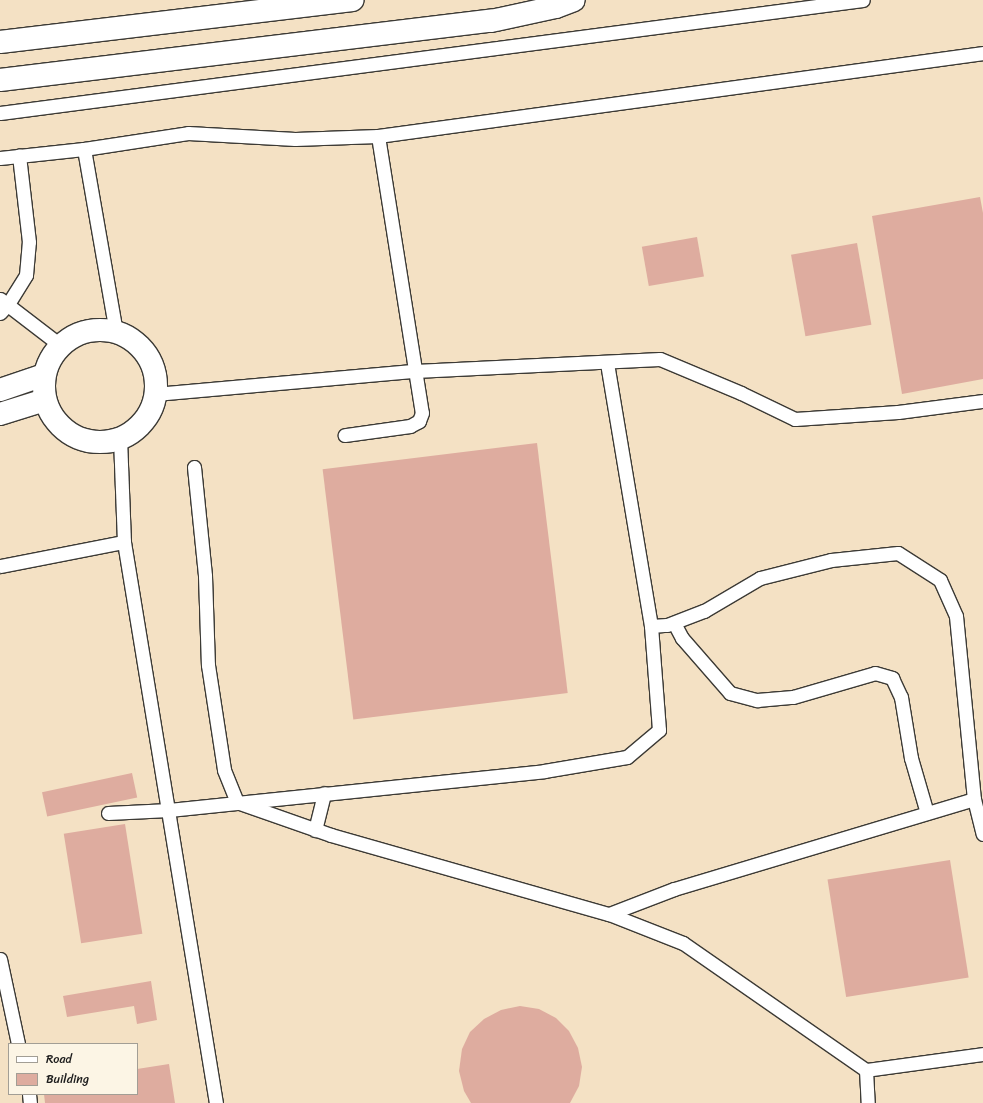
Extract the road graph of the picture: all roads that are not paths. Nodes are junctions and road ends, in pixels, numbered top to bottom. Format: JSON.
{"nodes":[{"id":1,"x":353,"y":0,"type":"edge"},
{"id":2,"x":574,"y":0,"type":"edge"},
{"id":3,"x":863,"y":0,"type":"edge"},
{"id":4,"x":0,"y":42,"type":"edge"},
{"id":5,"x":983,"y":53,"type":"edge"},
{"id":6,"x":0,"y":80,"type":"edge"},
{"id":7,"x":0,"y":113,"type":"edge"},
{"id":8,"x":378,"y":136,"type":"junction"},
{"id":9,"x":84,"y":149,"type":"junction"},
{"id":10,"x":19,"y":156,"type":"junction"},
{"id":11,"x":0,"y":158,"type":"edge"},
{"id":12,"x":3,"y":305,"type":"edge"},
{"id":13,"x":116,"y":332,"type":"junction"},
{"id":14,"x":60,"y":345,"type":"junction"},
{"id":15,"x":607,"y":363,"type":"junction"},
{"id":16,"x":416,"y":371,"type":"junction"},
{"id":17,"x":44,"y":375,"type":"junction"},
{"id":18,"x":0,"y":390,"type":"edge"},
{"id":19,"x":155,"y":394,"type":"junction"},
{"id":20,"x":45,"y":400,"type":"junction"},
{"id":21,"x":983,"y":401,"type":"edge"},
{"id":22,"x":0,"y":414,"type":"edge"},
{"id":23,"x":345,"y":436,"type":"dead end"},
{"id":24,"x":120,"y":438,"type":"junction"},
{"id":25,"x":194,"y":467,"type":"dead end"},
{"id":26,"x":124,"y":542,"type":"junction"},
{"id":27,"x":0,"y":566,"type":"edge"},
{"id":28,"x":674,"y":623,"type":"junction"},
{"id":29,"x":651,"y":626,"type":"junction"},
{"id":30,"x":324,"y":793,"type":"junction"},
{"id":31,"x":974,"y":799,"type":"junction"},
{"id":32,"x":237,"y":802,"type":"junction"},
{"id":33,"x":169,"y":810,"type":"junction"},
{"id":34,"x":108,"y":812,"type":"dead end"},
{"id":35,"x":926,"y":813,"type":"junction"},
{"id":36,"x":315,"y":830,"type":"junction"},
{"id":37,"x":983,"y":834,"type":"edge"},
{"id":38,"x":609,"y":914,"type":"junction"},
{"id":39,"x":0,"y":959,"type":"edge"},
{"id":40,"x":18,"y":1043,"type":"edge"},
{"id":41,"x":983,"y":1054,"type":"edge"},
{"id":42,"x":866,"y":1070,"type":"junction"},
{"id":43,"x":216,"y":1103,"type":"edge"},
{"id":44,"x":868,"y":1103,"type":"edge"}],
"edges":[{"from":1,"to":4,"type":"street"},
{"from":2,"to":6,"type":"street"},
{"from":3,"to":7,"type":"lane"},
{"from":5,"to":8,"type":"lane"},
{"from":8,"to":9,"type":"lane"},
{"from":8,"to":16,"type":"lane"},
{"from":9,"to":10,"type":"lane"},
{"from":9,"to":13,"type":"lane"},
{"from":10,"to":11,"type":"lane"},
{"from":10,"to":12,"type":"lane"},
{"from":12,"to":14,"type":"lane"},
{"from":13,"to":14,"type":"street"},
{"from":13,"to":19,"type":"street"},
{"from":14,"to":17,"type":"street"},
{"from":15,"to":16,"type":"lane"},
{"from":15,"to":21,"type":"lane"},
{"from":15,"to":29,"type":"lane"},
{"from":16,"to":19,"type":"lane"},
{"from":16,"to":23,"type":"lane"},
{"from":17,"to":18,"type":"street"},
{"from":17,"to":20,"type":"street"},
{"from":19,"to":24,"type":"street"},
{"from":20,"to":22,"type":"street"},
{"from":20,"to":24,"type":"street"},
{"from":24,"to":26,"type":"lane"},
{"from":25,"to":32,"type":"lane"},
{"from":26,"to":27,"type":"lane"},
{"from":26,"to":33,"type":"lane"},
{"from":28,"to":29,"type":"lane"},
{"from":28,"to":31,"type":"lane"},
{"from":28,"to":35,"type":"lane"},
{"from":29,"to":30,"type":"lane"},
{"from":30,"to":32,"type":"lane"},
{"from":30,"to":36,"type":"lane"},
{"from":31,"to":35,"type":"lane"},
{"from":31,"to":37,"type":"lane"},
{"from":32,"to":33,"type":"lane"},
{"from":32,"to":36,"type":"lane"},
{"from":33,"to":34,"type":"lane"},
{"from":33,"to":43,"type":"lane"},
{"from":35,"to":38,"type":"lane"},
{"from":36,"to":38,"type":"lane"},
{"from":38,"to":42,"type":"lane"},
{"from":39,"to":40,"type":"lane"},
{"from":41,"to":42,"type":"lane"},
{"from":42,"to":44,"type":"lane"}]}
